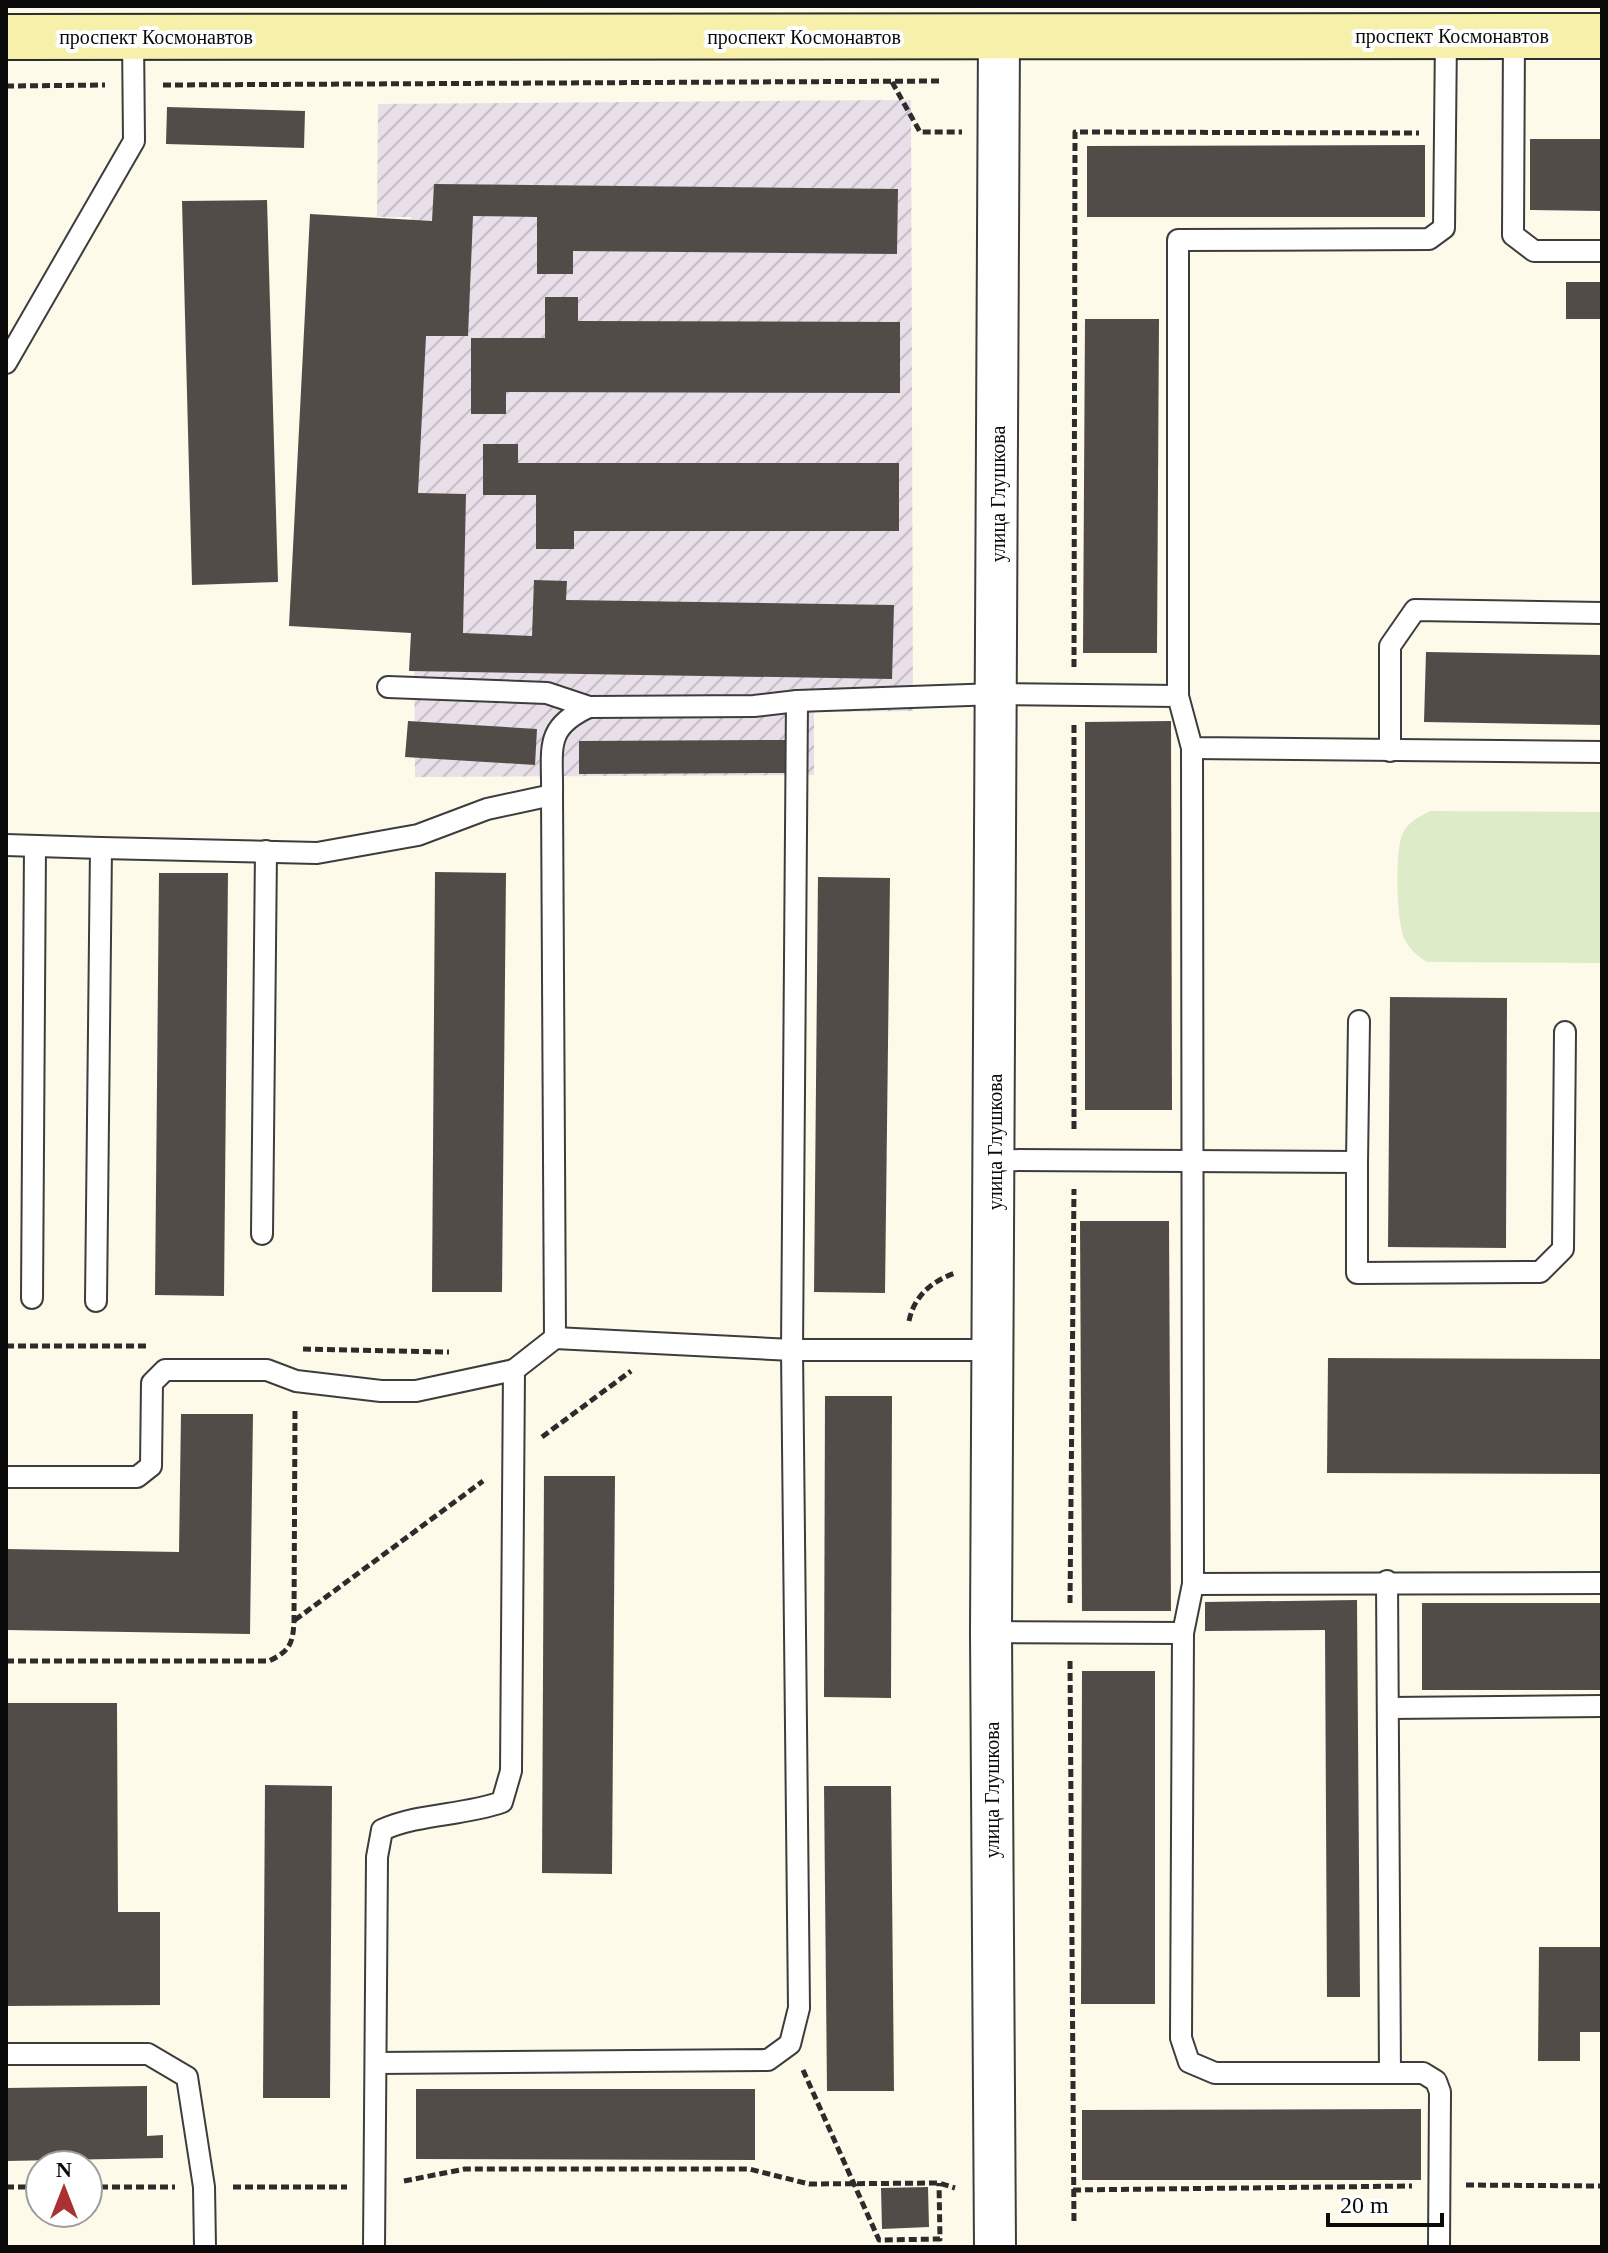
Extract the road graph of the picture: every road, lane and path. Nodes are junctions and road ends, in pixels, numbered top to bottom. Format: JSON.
{"nodes":[{"id":1,"x":1446,"y":36,"type":"junction"},
{"id":2,"x":1514,"y":36,"type":"junction"},
{"id":3,"x":1602,"y":36,"type":"edge"},
{"id":4,"x":6,"y":37,"type":"edge"},
{"id":5,"x":133,"y":37,"type":"junction"},
{"id":6,"x":999,"y":37,"type":"junction"},
{"id":7,"x":944,"y":81,"type":"dead end"},
{"id":8,"x":892,"y":82,"type":"junction"},
{"id":9,"x":134,"y":85,"type":"junction"},
{"id":10,"x":6,"y":86,"type":"edge"},
{"id":11,"x":971,"y":132,"type":"dead end"},
{"id":12,"x":1075,"y":132,"type":"dead end"},
{"id":13,"x":1445,"y":133,"type":"junction"},
{"id":14,"x":1602,"y":251,"type":"edge"},
{"id":15,"x":6,"y":363,"type":"edge"},
{"id":16,"x":1602,"y":613,"type":"edge"},
{"id":17,"x":388,"y":687,"type":"dead end"},
{"id":18,"x":997,"y":694,"type":"junction"},
{"id":19,"x":1178,"y":696,"type":"junction"},
{"id":20,"x":797,"y":701,"type":"junction"},
{"id":21,"x":589,"y":707,"type":"junction"},
{"id":22,"x":1192,"y":748,"type":"junction"},
{"id":23,"x":1390,"y":751,"type":"junction"},
{"id":24,"x":1602,"y":752,"type":"edge"},
{"id":25,"x":552,"y":795,"type":"junction"},
{"id":26,"x":6,"y":845,"type":"edge"},
{"id":27,"x":35,"y":846,"type":"junction"},
{"id":28,"x":101,"y":848,"type":"junction"},
{"id":29,"x":266,"y":851,"type":"junction"},
{"id":30,"x":1359,"y":1021,"type":"dead end"},
{"id":31,"x":1565,"y":1032,"type":"dead end"},
{"id":32,"x":994,"y":1160,"type":"junction"},
{"id":33,"x":1191,"y":1161,"type":"junction"},
{"id":34,"x":1357,"y":1162,"type":"junction"},
{"id":35,"x":262,"y":1234,"type":"dead end"},
{"id":36,"x":960,"y":1271,"type":"dead end"},
{"id":37,"x":32,"y":1298,"type":"dead end"},
{"id":38,"x":96,"y":1301,"type":"dead end"},
{"id":39,"x":555,"y":1338,"type":"junction"},
{"id":40,"x":792,"y":1350,"type":"junction"},
{"id":41,"x":907,"y":1350,"type":"junction"},
{"id":42,"x":995,"y":1350,"type":"junction"},
{"id":43,"x":514,"y":1370,"type":"junction"},
{"id":44,"x":296,"y":1381,"type":"junction"},
{"id":45,"x":6,"y":1477,"type":"edge"},
{"id":46,"x":1387,"y":1581,"type":"junction"},
{"id":47,"x":1602,"y":1583,"type":"edge"},
{"id":48,"x":1193,"y":1584,"type":"junction"},
{"id":49,"x":991,"y":1632,"type":"junction"},
{"id":50,"x":1183,"y":1633,"type":"junction"},
{"id":51,"x":6,"y":1661,"type":"edge"},
{"id":52,"x":1602,"y":1706,"type":"edge"},
{"id":53,"x":1390,"y":1708,"type":"junction"},
{"id":54,"x":790,"y":2044,"type":"junction"},
{"id":55,"x":6,"y":2054,"type":"edge"},
{"id":56,"x":376,"y":2063,"type":"junction"},
{"id":57,"x":1390,"y":2073,"type":"junction"},
{"id":58,"x":939,"y":2183,"type":"junction"},
{"id":59,"x":856,"y":2184,"type":"junction"},
{"id":60,"x":1440,"y":2185,"type":"junction"},
{"id":61,"x":1602,"y":2186,"type":"edge"},
{"id":62,"x":104,"y":2187,"type":"edge"},
{"id":63,"x":204,"y":2187,"type":"junction"},
{"id":64,"x":374,"y":2187,"type":"junction"},
{"id":65,"x":1073,"y":2190,"type":"dead end"},
{"id":66,"x":963,"y":2191,"type":"dead end"},
{"id":67,"x":205,"y":2247,"type":"edge"},
{"id":68,"x":374,"y":2247,"type":"edge"},
{"id":69,"x":995,"y":2247,"type":"edge"},
{"id":70,"x":1439,"y":2247,"type":"edge"}],
"edges":[{"from":1,"to":2,"type":"street","name":"проспект Космонавтов"},
{"from":1,"to":6,"type":"street","name":"проспект Космонавтов"},
{"from":1,"to":13,"type":"lane"},
{"from":2,"to":3,"type":"street","name":"проспект Космонавтов"},
{"from":2,"to":14,"type":"lane"},
{"from":4,"to":5,"type":"street","name":"проспект Космонавтов"},
{"from":5,"to":6,"type":"street","name":"проспект Космонавтов"},
{"from":5,"to":9,"type":"lane"},
{"from":6,"to":18,"type":"street","name":"улица Глушкова"},
{"from":7,"to":8,"type":"path"},
{"from":8,"to":9,"type":"path"},
{"from":8,"to":11,"type":"path"},
{"from":9,"to":10,"type":"path"},
{"from":9,"to":15,"type":"lane"},
{"from":12,"to":13,"type":"path"},
{"from":13,"to":19,"type":"lane"},
{"from":16,"to":23,"type":"lane"},
{"from":17,"to":21,"type":"lane"},
{"from":18,"to":19,"type":"lane"},
{"from":18,"to":20,"type":"lane"},
{"from":18,"to":32,"type":"street","name":"улица Глушкова"},
{"from":19,"to":22,"type":"lane"},
{"from":20,"to":21,"type":"lane"},
{"from":20,"to":40,"type":"lane"},
{"from":21,"to":25,"type":"lane"},
{"from":22,"to":23,"type":"lane"},
{"from":22,"to":33,"type":"lane"},
{"from":23,"to":24,"type":"lane"},
{"from":25,"to":29,"type":"lane"},
{"from":25,"to":39,"type":"lane"},
{"from":26,"to":27,"type":"lane"},
{"from":27,"to":28,"type":"lane"},
{"from":27,"to":37,"type":"lane"},
{"from":28,"to":29,"type":"lane"},
{"from":28,"to":38,"type":"lane"},
{"from":29,"to":35,"type":"lane"},
{"from":30,"to":34,"type":"lane"},
{"from":31,"to":34,"type":"lane"},
{"from":32,"to":33,"type":"lane"},
{"from":32,"to":42,"type":"street","name":"улица Глушкова"},
{"from":33,"to":34,"type":"lane"},
{"from":33,"to":48,"type":"lane"},
{"from":36,"to":41,"type":"path"},
{"from":39,"to":40,"type":"lane"},
{"from":39,"to":43,"type":"lane"},
{"from":40,"to":41,"type":"lane"},
{"from":40,"to":54,"type":"lane"},
{"from":41,"to":42,"type":"lane"},
{"from":42,"to":49,"type":"street","name":"улица Глушкова"},
{"from":43,"to":44,"type":"lane"},
{"from":43,"to":56,"type":"lane"},
{"from":44,"to":45,"type":"lane"},
{"from":44,"to":51,"type":"path"},
{"from":46,"to":47,"type":"lane"},
{"from":46,"to":48,"type":"lane"},
{"from":46,"to":53,"type":"lane"},
{"from":48,"to":50,"type":"lane"},
{"from":49,"to":50,"type":"lane"},
{"from":49,"to":69,"type":"street","name":"улица Глушкова"},
{"from":50,"to":57,"type":"lane"},
{"from":52,"to":53,"type":"lane"},
{"from":53,"to":57,"type":"lane"},
{"from":54,"to":56,"type":"lane"},
{"from":54,"to":59,"type":"path"},
{"from":55,"to":63,"type":"lane"},
{"from":56,"to":64,"type":"lane"},
{"from":57,"to":60,"type":"lane"},
{"from":58,"to":59,"type":"path"},
{"from":58,"to":59,"type":"path"},
{"from":58,"to":66,"type":"path"},
{"from":59,"to":64,"type":"path"},
{"from":60,"to":61,"type":"path"},
{"from":60,"to":65,"type":"path"},
{"from":60,"to":70,"type":"lane"},
{"from":62,"to":63,"type":"path"},
{"from":63,"to":64,"type":"path"},
{"from":63,"to":67,"type":"lane"},
{"from":64,"to":68,"type":"lane"}]}
